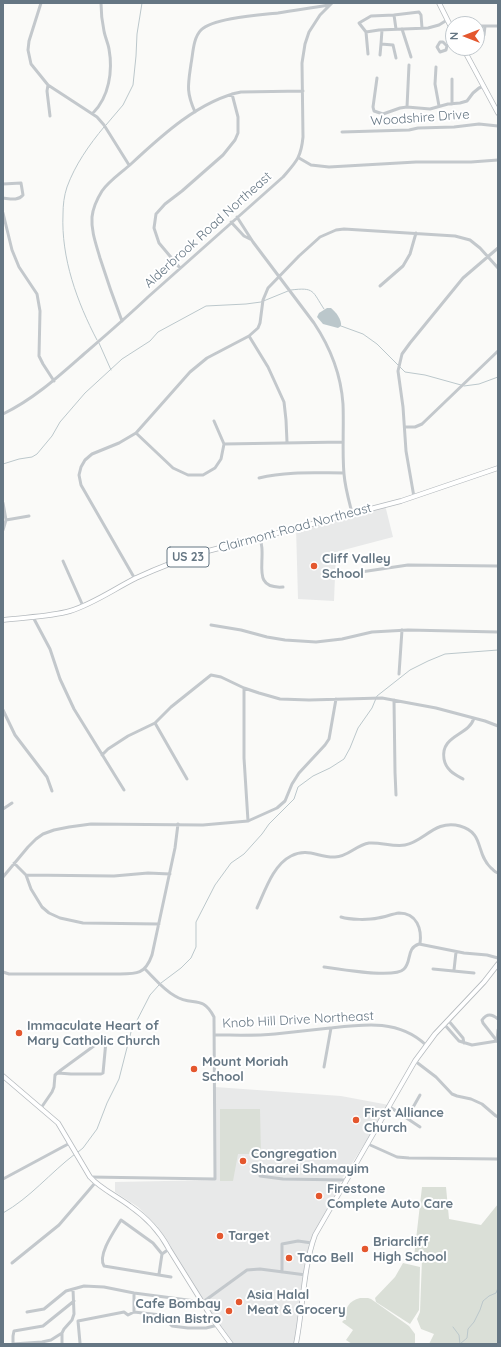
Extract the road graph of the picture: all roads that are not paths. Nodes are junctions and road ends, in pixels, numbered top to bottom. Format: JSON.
{"nodes":[{"id":1,"x":41,"y":3,"type":"edge"},
{"id":2,"x":101,"y":3,"type":"edge"},
{"id":3,"x":439,"y":3,"type":"edge"},
{"id":4,"x":330,"y":4,"type":"edge"},
{"id":5,"x":394,"y":15,"type":"junction"},
{"id":6,"x":445,"y":16,"type":"edge"},
{"id":7,"x":445,"y":21,"type":"edge"},
{"id":8,"x":485,"y":26,"type":"edge"},
{"id":9,"x":498,"y":26,"type":"edge"},
{"id":10,"x":422,"y":28,"type":"junction"},
{"id":11,"x":396,"y":29,"type":"junction"},
{"id":12,"x":402,"y":29,"type":"junction"},
{"id":13,"x":382,"y":30,"type":"junction"},
{"id":14,"x":366,"y":32,"type":"junction"},
{"id":15,"x":381,"y":44,"type":"junction"},
{"id":16,"x":447,"y":46,"type":"joint"},
{"id":17,"x":368,"y":54,"type":"dead end"},
{"id":18,"x":380,"y":55,"type":"dead end"},
{"id":19,"x":467,"y":56,"type":"edge"},
{"id":20,"x":411,"y":57,"type":"dead end"},
{"id":21,"x":396,"y":58,"type":"dead end"},
{"id":22,"x":409,"y":65,"type":"dead end"},
{"id":23,"x":436,"y":67,"type":"dead end"},
{"id":24,"x":378,"y":78,"type":"dead end"},
{"id":25,"x":452,"y":79,"type":"dead end"},
{"id":26,"x":48,"y":85,"type":"junction"},
{"id":27,"x":484,"y":86,"type":"junction"},
{"id":28,"x":303,"y":91,"type":"junction"},
{"id":29,"x":232,"y":94,"type":"junction"},
{"id":30,"x":452,"y":104,"type":"junction"},
{"id":31,"x":439,"y":106,"type":"junction"},
{"id":32,"x":407,"y":107,"type":"junction"},
{"id":33,"x":195,"y":112,"type":"junction"},
{"id":34,"x":92,"y":113,"type":"junction"},
{"id":35,"x":498,"y":113,"type":"edge"},
{"id":36,"x":50,"y":116,"type":"dead end"},
{"id":37,"x":498,"y":126,"type":"edge"},
{"id":38,"x":342,"y":132,"type":"dead end"},
{"id":39,"x":299,"y":158,"type":"junction"},
{"id":40,"x":498,"y":160,"type":"edge"},
{"id":41,"x":129,"y":165,"type":"junction"},
{"id":42,"x":3,"y":184,"type":"edge"},
{"id":43,"x":3,"y":198,"type":"edge"},
{"id":44,"x":3,"y":214,"type":"edge"},
{"id":45,"x":237,"y":217,"type":"junction"},
{"id":46,"x":231,"y":222,"type":"junction"},
{"id":47,"x":416,"y":233,"type":"junction"},
{"id":48,"x":250,"y":239,"type":"junction"},
{"id":49,"x":498,"y":248,"type":"edge"},
{"id":50,"x":488,"y":256,"type":"junction"},
{"id":51,"x":180,"y":268,"type":"junction"},
{"id":52,"x":498,"y":268,"type":"edge"},
{"id":53,"x":279,"y":277,"type":"junction"},
{"id":54,"x":380,"y":286,"type":"dead end"},
{"id":55,"x":122,"y":321,"type":"junction"},
{"id":56,"x":249,"y":336,"type":"junction"},
{"id":57,"x":498,"y":351,"type":"edge"},
{"id":58,"x":54,"y":381,"type":"junction"},
{"id":59,"x":3,"y":414,"type":"edge"},
{"id":60,"x":214,"y":421,"type":"dead end"},
{"id":61,"x":405,"y":427,"type":"junction"},
{"id":62,"x":136,"y":433,"type":"junction"},
{"id":63,"x":287,"y":442,"type":"junction"},
{"id":64,"x":343,"y":442,"type":"junction"},
{"id":65,"x":224,"y":444,"type":"junction"},
{"id":66,"x":498,"y":468,"type":"edge"},
{"id":67,"x":344,"y":473,"type":"junction"},
{"id":68,"x":259,"y":478,"type":"dead end"},
{"id":69,"x":414,"y":497,"type":"junction"},
{"id":70,"x":3,"y":503,"type":"edge"},
{"id":71,"x":352,"y":514,"type":"junction"},
{"id":72,"x":29,"y":516,"type":"dead end"},
{"id":73,"x":6,"y":520,"type":"junction"},
{"id":74,"x":3,"y":530,"type":"edge"},
{"id":75,"x":260,"y":538,"type":"junction"},
{"id":76,"x":63,"y":561,"type":"dead end"},
{"id":77,"x":498,"y":566,"type":"edge"},
{"id":78,"x":354,"y":573,"type":"dead end"},
{"id":79,"x":135,"y":579,"type":"junction"},
{"id":80,"x":283,"y":587,"type":"dead end"},
{"id":81,"x":83,"y":606,"type":"junction"},
{"id":82,"x":33,"y":616,"type":"junction"},
{"id":83,"x":3,"y":620,"type":"edge"},
{"id":84,"x":211,"y":625,"type":"dead end"},
{"id":85,"x":402,"y":630,"type":"junction"},
{"id":86,"x":498,"y":632,"type":"edge"},
{"id":87,"x":399,"y":674,"type":"dead end"},
{"id":88,"x":244,"y":688,"type":"junction"},
{"id":89,"x":336,"y":699,"type":"junction"},
{"id":90,"x":394,"y":700,"type":"junction"},
{"id":91,"x":3,"y":710,"type":"edge"},
{"id":92,"x":474,"y":718,"type":"junction"},
{"id":93,"x":155,"y":723,"type":"junction"},
{"id":94,"x":498,"y":726,"type":"edge"},
{"id":95,"x":102,"y":755,"type":"junction"},
{"id":96,"x":187,"y":779,"type":"dead end"},
{"id":97,"x":463,"y":780,"type":"dead end"},
{"id":98,"x":52,"y":790,"type":"dead end"},
{"id":99,"x":124,"y":790,"type":"dead end"},
{"id":100,"x":396,"y":795,"type":"dead end"},
{"id":101,"x":12,"y":803,"type":"dead end"},
{"id":102,"x":3,"y":809,"type":"edge"},
{"id":103,"x":248,"y":821,"type":"junction"},
{"id":104,"x":178,"y":824,"type":"junction"},
{"id":105,"x":14,"y":863,"type":"junction"},
{"id":106,"x":498,"y":873,"type":"edge"},
{"id":107,"x":170,"y":874,"type":"junction"},
{"id":108,"x":26,"y":875,"type":"junction"},
{"id":109,"x":3,"y":877,"type":"edge"},
{"id":110,"x":256,"y":908,"type":"dead end"},
{"id":111,"x":341,"y":917,"type":"dead end"},
{"id":112,"x":159,"y":924,"type":"junction"},
{"id":113,"x":420,"y":944,"type":"junction"},
{"id":114,"x":456,"y":952,"type":"junction"},
{"id":115,"x":498,"y":958,"type":"edge"},
{"id":116,"x":498,"y":964,"type":"edge"},
{"id":117,"x":324,"y":967,"type":"dead end"},
{"id":118,"x":145,"y":969,"type":"junction"},
{"id":119,"x":434,"y":969,"type":"dead end"},
{"id":120,"x":454,"y":970,"type":"junction"},
{"id":121,"x":3,"y":972,"type":"edge"},
{"id":122,"x":474,"y":973,"type":"dead end"},
{"id":123,"x":498,"y":1019,"type":"edge"},
{"id":124,"x":448,"y":1020,"type":"junction"},
{"id":125,"x":444,"y":1024,"type":"junction"},
{"id":126,"x":331,"y":1028,"type":"junction"},
{"id":127,"x":498,"y":1030,"type":"edge"},
{"id":128,"x":214,"y":1035,"type":"junction"},
{"id":129,"x":497,"y":1041,"type":"edge"},
{"id":130,"x":464,"y":1043,"type":"junction"},
{"id":131,"x":426,"y":1045,"type":"junction"},
{"id":132,"x":415,"y":1061,"type":"junction"},
{"id":133,"x":324,"y":1067,"type":"dead end"},
{"id":134,"x":58,"y":1073,"type":"junction"},
{"id":135,"x":5,"y":1077,"type":"edge"},
{"id":136,"x":3,"y":1083,"type":"edge"},
{"id":137,"x":420,"y":1095,"type":"dead end"},
{"id":138,"x":390,"y":1107,"type":"junction"},
{"id":139,"x":41,"y":1108,"type":"junction"},
{"id":140,"x":498,"y":1117,"type":"edge"},
{"id":141,"x":407,"y":1118,"type":"junction"},
{"id":142,"x":420,"y":1126,"type":"dead end"},
{"id":143,"x":70,"y":1144,"type":"junction"},
{"id":144,"x":368,"y":1144,"type":"junction"},
{"id":145,"x":498,"y":1159,"type":"edge"},
{"id":146,"x":260,"y":1176,"type":"dead end"},
{"id":147,"x":90,"y":1177,"type":"junction"},
{"id":148,"x":3,"y":1179,"type":"edge"},
{"id":149,"x":346,"y":1180,"type":"junction"},
{"id":150,"x":95,"y":1183,"type":"junction"},
{"id":151,"x":312,"y":1243,"type":"junction"},
{"id":152,"x":169,"y":1249,"type":"junction"},
{"id":153,"x":162,"y":1254,"type":"junction"},
{"id":154,"x":12,"y":1263,"type":"dead end"},
{"id":155,"x":282,"y":1272,"type":"junction"},
{"id":156,"x":159,"y":1273,"type":"junction"},
{"id":157,"x":306,"y":1275,"type":"junction"},
{"id":158,"x":172,"y":1277,"type":"dead end"},
{"id":159,"x":73,"y":1289,"type":"junction"},
{"id":160,"x":134,"y":1293,"type":"junction"},
{"id":161,"x":74,"y":1300,"type":"junction"},
{"id":162,"x":202,"y":1302,"type":"junction"},
{"id":163,"x":27,"y":1312,"type":"dead end"},
{"id":164,"x":134,"y":1312,"type":"junction"},
{"id":165,"x":218,"y":1325,"type":"junction"},
{"id":166,"x":62,"y":1333,"type":"junction"},
{"id":167,"x":80,"y":1343,"type":"dead end"},
{"id":168,"x":13,"y":1344,"type":"edge"},
{"id":169,"x":62,"y":1344,"type":"edge"},
{"id":170,"x":231,"y":1344,"type":"edge"},
{"id":171,"x":296,"y":1344,"type":"edge"}],
"edges":[{"from":1,"to":26,"type":"street"},
{"from":2,"to":34,"type":"street"},
{"from":3,"to":6,"type":"main road"},
{"from":4,"to":28,"type":"street"},
{"from":4,"to":33,"type":"street"},
{"from":5,"to":10,"type":"street"},
{"from":5,"to":11,"type":"street"},
{"from":5,"to":14,"type":"street"},
{"from":7,"to":10,"type":"street"},
{"from":8,"to":9,"type":"street"},
{"from":10,"to":12,"type":"street"},
{"from":11,"to":12,"type":"street"},
{"from":11,"to":13,"type":"street"},
{"from":12,"to":20,"type":"street"},
{"from":13,"to":14,"type":"street"},
{"from":13,"to":15,"type":"street"},
{"from":14,"to":17,"type":"street"},
{"from":15,"to":18,"type":"street"},
{"from":15,"to":21,"type":"street"},
{"from":16,"to":16,"type":"street"},
{"from":19,"to":27,"type":"main road"},
{"from":22,"to":32,"type":"street"},
{"from":23,"to":31,"type":"street"},
{"from":24,"to":32,"type":"street"},
{"from":25,"to":30,"type":"street"},
{"from":26,"to":34,"type":"street"},
{"from":26,"to":36,"type":"street"},
{"from":27,"to":30,"type":"street"},
{"from":27,"to":35,"type":"main road"},
{"from":28,"to":29,"type":"street"},
{"from":28,"to":39,"type":"street"},
{"from":29,"to":33,"type":"street"},
{"from":29,"to":51,"type":"street"},
{"from":30,"to":31,"type":"street"},
{"from":31,"to":32,"type":"street"},
{"from":33,"to":41,"type":"street"},
{"from":34,"to":41,"type":"street"},
{"from":37,"to":38,"type":"street","name":"Woodshire Drive"},
{"from":39,"to":40,"type":"street"},
{"from":39,"to":45,"type":"street","name":"Alderbrook Road Northeast"},
{"from":41,"to":55,"type":"street"},
{"from":42,"to":43,"type":"street"},
{"from":44,"to":58,"type":"street"},
{"from":45,"to":46,"type":"street","name":"Alderbrook Road Northeast"},
{"from":45,"to":48,"type":"street"},
{"from":46,"to":48,"type":"street"},
{"from":46,"to":51,"type":"street","name":"Alderbrook Road Northeast"},
{"from":47,"to":50,"type":"street"},
{"from":47,"to":53,"type":"street"},
{"from":47,"to":54,"type":"street"},
{"from":48,"to":53,"type":"street"},
{"from":49,"to":50,"type":"street"},
{"from":50,"to":52,"type":"street"},
{"from":50,"to":61,"type":"street"},
{"from":51,"to":55,"type":"street","name":"Alderbrook Road Northeast"},
{"from":53,"to":56,"type":"street"},
{"from":53,"to":64,"type":"street"},
{"from":55,"to":58,"type":"street","name":"Alderbrook Road Northeast"},
{"from":56,"to":62,"type":"street"},
{"from":56,"to":63,"type":"street"},
{"from":57,"to":61,"type":"street"},
{"from":58,"to":59,"type":"street","name":"Alderbrook Road Northeast"},
{"from":60,"to":65,"type":"street"},
{"from":61,"to":69,"type":"street"},
{"from":62,"to":65,"type":"street"},
{"from":62,"to":79,"type":"street"},
{"from":63,"to":64,"type":"street"},
{"from":63,"to":65,"type":"street"},
{"from":64,"to":67,"type":"street"},
{"from":66,"to":69,"type":"main road","name":"Clairmont Road Northeast","number":"US 23"},
{"from":67,"to":68,"type":"street"},
{"from":67,"to":71,"type":"street"},
{"from":69,"to":71,"type":"main road","name":"Clairmont Road Northeast","number":"US 23"},
{"from":70,"to":73,"type":"street"},
{"from":71,"to":75,"type":"main road","name":"Clairmont Road Northeast","number":"US 23"},
{"from":72,"to":73,"type":"street"},
{"from":73,"to":74,"type":"street"},
{"from":75,"to":79,"type":"main road","name":"Clairmont Road Northeast","number":"US 23"},
{"from":75,"to":80,"type":"street"},
{"from":76,"to":81,"type":"street"},
{"from":77,"to":78,"type":"street"},
{"from":79,"to":81,"type":"main road","name":"Clairmont Road Northeast","number":"US 23"},
{"from":81,"to":82,"type":"main road","name":"Clairmont Road Northeast","number":"US 23"},
{"from":82,"to":83,"type":"main road","name":"Clairmont Road Northeast","number":"US 23"},
{"from":82,"to":95,"type":"street"},
{"from":84,"to":85,"type":"street"},
{"from":85,"to":86,"type":"street"},
{"from":85,"to":87,"type":"street"},
{"from":88,"to":89,"type":"street"},
{"from":88,"to":93,"type":"street"},
{"from":88,"to":103,"type":"street"},
{"from":89,"to":90,"type":"street"},
{"from":89,"to":103,"type":"street"},
{"from":90,"to":92,"type":"street"},
{"from":90,"to":100,"type":"street"},
{"from":91,"to":98,"type":"street"},
{"from":92,"to":94,"type":"street"},
{"from":92,"to":97,"type":"street"},
{"from":93,"to":95,"type":"street"},
{"from":93,"to":96,"type":"street"},
{"from":95,"to":99,"type":"street"},
{"from":101,"to":102,"type":"street"},
{"from":103,"to":104,"type":"street"},
{"from":104,"to":105,"type":"street"},
{"from":104,"to":107,"type":"street"},
{"from":105,"to":108,"type":"street"},
{"from":105,"to":109,"type":"street"},
{"from":106,"to":110,"type":"street"},
{"from":107,"to":108,"type":"street"},
{"from":107,"to":112,"type":"street"},
{"from":108,"to":112,"type":"street"},
{"from":111,"to":113,"type":"street"},
{"from":112,"to":118,"type":"street"},
{"from":113,"to":114,"type":"street"},
{"from":113,"to":117,"type":"street"},
{"from":114,"to":115,"type":"street"},
{"from":114,"to":120,"type":"street"},
{"from":116,"to":124,"type":"main road"},
{"from":118,"to":121,"type":"street"},
{"from":118,"to":128,"type":"street","name":"Knob Hill Drive Northeast"},
{"from":119,"to":120,"type":"street"},
{"from":120,"to":122,"type":"street"},
{"from":123,"to":129,"type":"street"},
{"from":124,"to":125,"type":"main road"},
{"from":124,"to":130,"type":"street"},
{"from":125,"to":130,"type":"street"},
{"from":125,"to":131,"type":"main road"},
{"from":126,"to":128,"type":"street","name":"Knob Hill Drive Northeast"},
{"from":126,"to":131,"type":"street","name":"Knob Hill Drive Northeast"},
{"from":126,"to":133,"type":"street"},
{"from":127,"to":129,"type":"street"},
{"from":128,"to":147,"type":"street","name":"Knob Hill Drive Northeast"},
{"from":129,"to":130,"type":"street"},
{"from":131,"to":132,"type":"main road"},
{"from":132,"to":138,"type":"main road"},
{"from":132,"to":140,"type":"street"},
{"from":134,"to":134,"type":"street"},
{"from":134,"to":139,"type":"street"},
{"from":135,"to":136,"type":"street"},
{"from":135,"to":139,"type":"main road"},
{"from":137,"to":141,"type":"street"},
{"from":138,"to":141,"type":"street"},
{"from":138,"to":144,"type":"main road"},
{"from":139,"to":143,"type":"main road"},
{"from":141,"to":142,"type":"street"},
{"from":143,"to":147,"type":"main road"},
{"from":143,"to":148,"type":"street"},
{"from":144,"to":145,"type":"street"},
{"from":144,"to":149,"type":"main road"},
{"from":146,"to":149,"type":"street"},
{"from":147,"to":150,"type":"main road"},
{"from":149,"to":151,"type":"main road"},
{"from":150,"to":152,"type":"main road"},
{"from":150,"to":154,"type":"street"},
{"from":151,"to":155,"type":"street"},
{"from":151,"to":157,"type":"main road"},
{"from":152,"to":153,"type":"street"},
{"from":152,"to":162,"type":"main road"},
{"from":153,"to":156,"type":"street"},
{"from":153,"to":156,"type":"street"},
{"from":155,"to":157,"type":"street"},
{"from":155,"to":162,"type":"street"},
{"from":156,"to":158,"type":"street"},
{"from":157,"to":171,"type":"main road"},
{"from":159,"to":160,"type":"street"},
{"from":159,"to":161,"type":"street"},
{"from":159,"to":163,"type":"street"},
{"from":160,"to":162,"type":"street"},
{"from":160,"to":164,"type":"street"},
{"from":161,"to":166,"type":"street"},
{"from":161,"to":168,"type":"street"},
{"from":162,"to":165,"type":"main road"},
{"from":164,"to":165,"type":"street"},
{"from":164,"to":167,"type":"street"},
{"from":165,"to":170,"type":"main road"},
{"from":166,"to":168,"type":"street"},
{"from":166,"to":169,"type":"street"}]}
